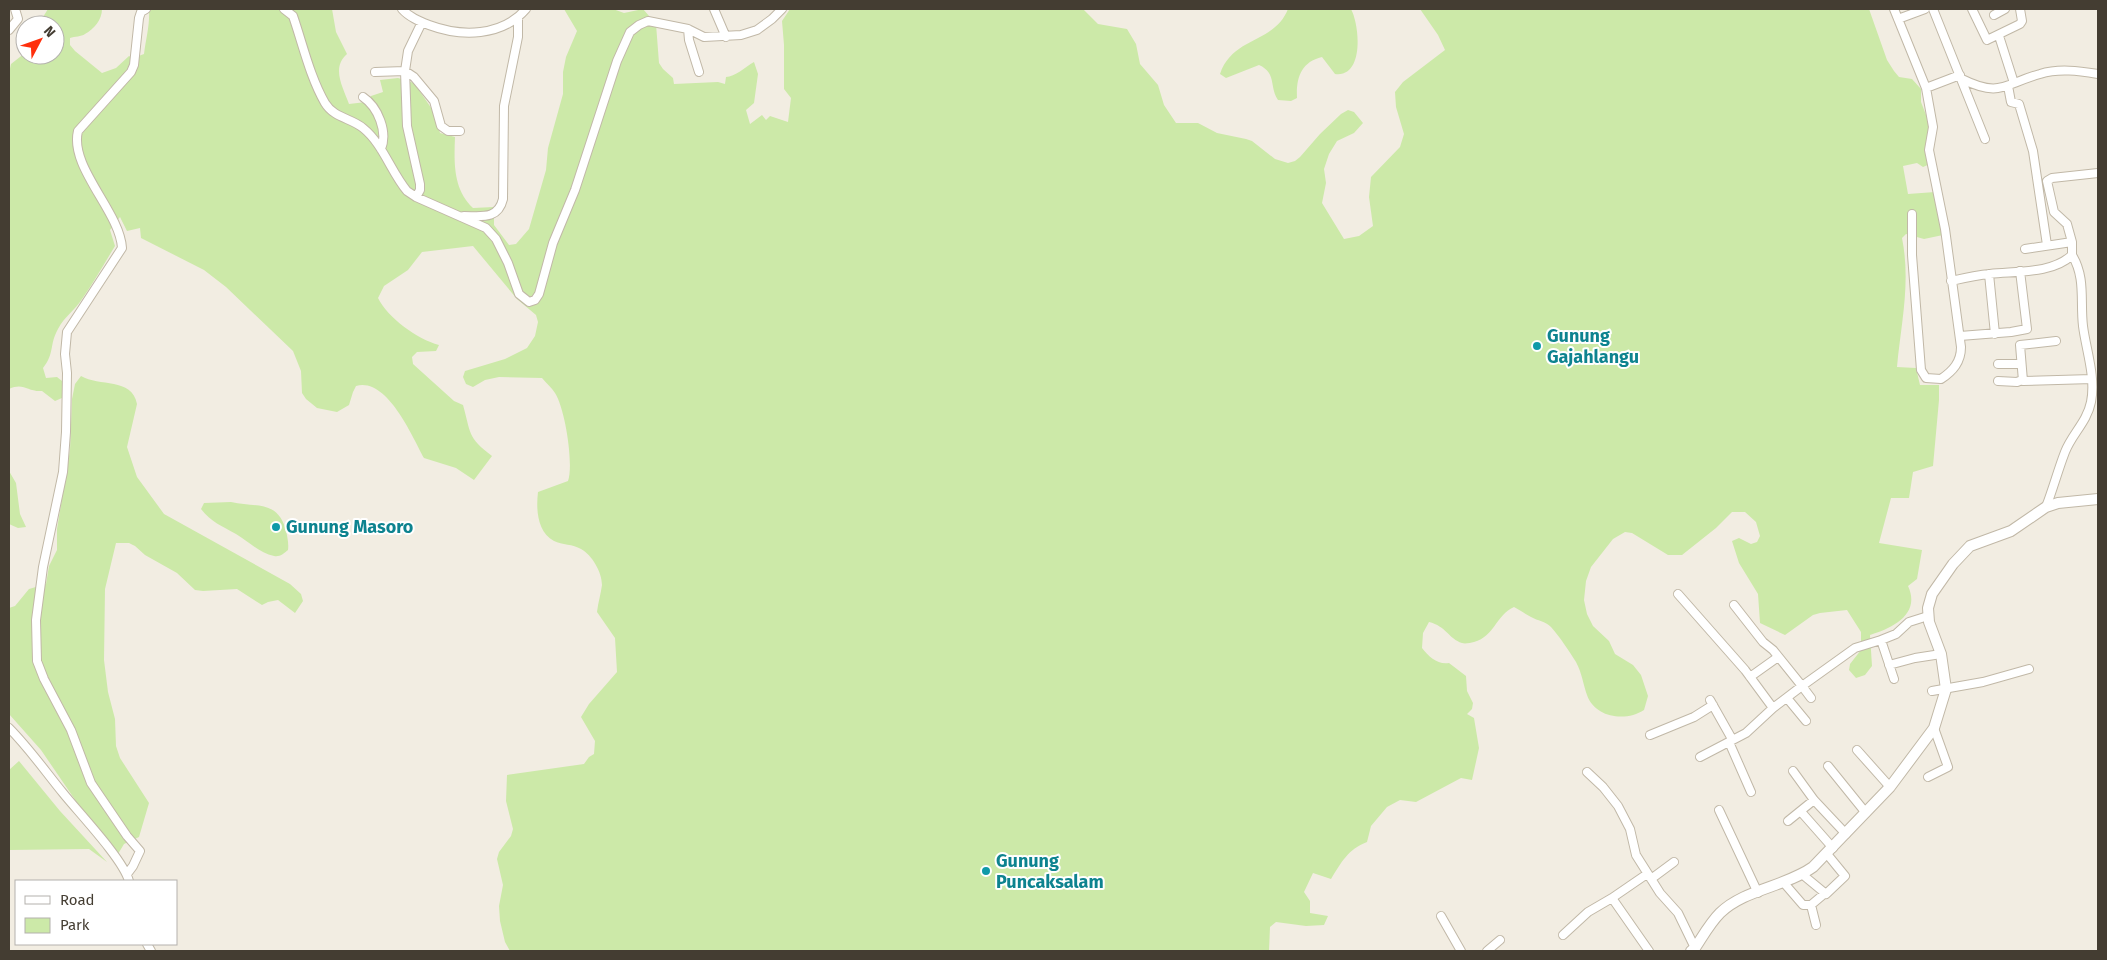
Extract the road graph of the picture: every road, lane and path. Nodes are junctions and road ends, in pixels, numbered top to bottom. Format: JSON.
{"nodes":[{"id":1,"x":16,"y":9,"type":"edge"},
{"id":2,"x":146,"y":9,"type":"edge"},
{"id":3,"x":284,"y":9,"type":"edge"},
{"id":4,"x":402,"y":9,"type":"edge"},
{"id":5,"x":526,"y":9,"type":"edge"},
{"id":6,"x":714,"y":9,"type":"edge"},
{"id":7,"x":782,"y":9,"type":"edge"},
{"id":8,"x":1894,"y":9,"type":"edge"},
{"id":9,"x":1925,"y":9,"type":"edge"},
{"id":10,"x":1933,"y":9,"type":"edge"},
{"id":11,"x":1972,"y":9,"type":"edge"},
{"id":12,"x":2005,"y":9,"type":"edge"},
{"id":13,"x":2020,"y":9,"type":"edge"},
{"id":14,"x":1994,"y":15,"type":"dead end"},
{"id":15,"x":518,"y":18,"type":"junction"},
{"id":16,"x":1898,"y":19,"type":"junction"},
{"id":17,"x":422,"y":22,"type":"junction"},
{"id":18,"x":9,"y":30,"type":"edge"},
{"id":19,"x":688,"y":30,"type":"junction"},
{"id":20,"x":1998,"y":36,"type":"junction"},
{"id":21,"x":726,"y":37,"type":"junction"},
{"id":22,"x":405,"y":71,"type":"junction"},
{"id":23,"x":375,"y":72,"type":"dead end"},
{"id":24,"x":699,"y":72,"type":"dead end"},
{"id":25,"x":2098,"y":74,"type":"edge"},
{"id":26,"x":1961,"y":77,"type":"junction"},
{"id":27,"x":2011,"y":84,"type":"junction"},
{"id":28,"x":1926,"y":88,"type":"junction"},
{"id":29,"x":363,"y":97,"type":"dead end"},
{"id":30,"x":460,"y":132,"type":"dead end"},
{"id":31,"x":1985,"y":139,"type":"dead end"},
{"id":32,"x":381,"y":149,"type":"junction"},
{"id":33,"x":2098,"y":173,"type":"edge"},
{"id":34,"x":416,"y":197,"type":"junction"},
{"id":35,"x":1912,"y":214,"type":"dead end"},
{"id":36,"x":459,"y":216,"type":"junction"},
{"id":37,"x":2072,"y":242,"type":"junction"},
{"id":38,"x":2048,"y":245,"type":"junction"},
{"id":39,"x":2026,"y":249,"type":"dead end"},
{"id":40,"x":2072,"y":255,"type":"junction"},
{"id":41,"x":2020,"y":271,"type":"junction"},
{"id":42,"x":1989,"y":274,"type":"junction"},
{"id":43,"x":1952,"y":281,"type":"junction"},
{"id":44,"x":1995,"y":334,"type":"junction"},
{"id":45,"x":1960,"y":336,"type":"junction"},
{"id":46,"x":2056,"y":340,"type":"dead end"},
{"id":47,"x":1998,"y":364,"type":"dead end"},
{"id":48,"x":2020,"y":364,"type":"junction"},
{"id":49,"x":2092,"y":379,"type":"junction"},
{"id":50,"x":2022,"y":380,"type":"junction"},
{"id":51,"x":1998,"y":381,"type":"dead end"},
{"id":52,"x":2098,"y":499,"type":"edge"},
{"id":53,"x":2046,"y":507,"type":"junction"},
{"id":54,"x":1678,"y":594,"type":"dead end"},
{"id":55,"x":1734,"y":605,"type":"dead end"},
{"id":56,"x":1928,"y":616,"type":"junction"},
{"id":57,"x":1881,"y":640,"type":"junction"},
{"id":58,"x":1941,"y":654,"type":"junction"},
{"id":59,"x":1778,"y":657,"type":"junction"},
{"id":60,"x":1888,"y":665,"type":"junction"},
{"id":61,"x":2030,"y":669,"type":"dead end"},
{"id":62,"x":1750,"y":677,"type":"junction"},
{"id":63,"x":1894,"y":678,"type":"dead end"},
{"id":64,"x":1802,"y":686,"type":"junction"},
{"id":65,"x":1946,"y":689,"type":"junction"},
{"id":66,"x":1932,"y":691,"type":"dead end"},
{"id":67,"x":1788,"y":698,"type":"junction"},
{"id":68,"x":1811,"y":698,"type":"dead end"},
{"id":69,"x":1773,"y":708,"type":"junction"},
{"id":70,"x":1806,"y":721,"type":"dead end"},
{"id":71,"x":9,"y":728,"type":"edge"},
{"id":72,"x":1934,"y":728,"type":"junction"},
{"id":73,"x":1650,"y":735,"type":"dead end"},
{"id":74,"x":1730,"y":741,"type":"junction"},
{"id":75,"x":1857,"y":750,"type":"dead end"},
{"id":76,"x":1700,"y":757,"type":"dead end"},
{"id":77,"x":1828,"y":766,"type":"dead end"},
{"id":78,"x":1793,"y":771,"type":"dead end"},
{"id":79,"x":1588,"y":772,"type":"dead end"},
{"id":80,"x":1928,"y":777,"type":"dead end"},
{"id":81,"x":1890,"y":787,"type":"junction"},
{"id":82,"x":1750,"y":792,"type":"dead end"},
{"id":83,"x":1814,"y":800,"type":"junction"},
{"id":84,"x":1719,"y":810,"type":"dead end"},
{"id":85,"x":1866,"y":813,"type":"junction"},
{"id":86,"x":1803,"y":814,"type":"dead end"},
{"id":87,"x":1788,"y":820,"type":"dead end"},
{"id":88,"x":1846,"y":834,"type":"junction"},
{"id":89,"x":1830,"y":851,"type":"junction"},
{"id":90,"x":1674,"y":862,"type":"dead end"},
{"id":91,"x":1802,"y":875,"type":"junction"},
{"id":92,"x":128,"y":877,"type":"edge"},
{"id":93,"x":1649,"y":877,"type":"junction"},
{"id":94,"x":1784,"y":883,"type":"junction"},
{"id":95,"x":1758,"y":893,"type":"junction"},
{"id":96,"x":1824,"y":894,"type":"junction"},
{"id":97,"x":1612,"y":898,"type":"junction"},
{"id":98,"x":1811,"y":905,"type":"junction"},
{"id":99,"x":1441,"y":916,"type":"dead end"},
{"id":100,"x":1816,"y":925,"type":"dead end"},
{"id":101,"x":1563,"y":935,"type":"dead end"},
{"id":102,"x":1500,"y":940,"type":"dead end"},
{"id":103,"x":1693,"y":950,"type":"edge"},
{"id":104,"x":1462,"y":951,"type":"edge"},
{"id":105,"x":1487,"y":951,"type":"edge"},
{"id":106,"x":1649,"y":951,"type":"edge"}],
"edges":[{"from":1,"to":18,"type":"street"},
{"from":2,"to":92,"type":"street"},
{"from":3,"to":32,"type":"street"},
{"from":4,"to":17,"type":"street"},
{"from":5,"to":15,"type":"street"},
{"from":6,"to":21,"type":"street"},
{"from":7,"to":21,"type":"street"},
{"from":8,"to":16,"type":"street"},
{"from":9,"to":16,"type":"street"},
{"from":10,"to":26,"type":"street"},
{"from":11,"to":20,"type":"street"},
{"from":12,"to":14,"type":"street"},
{"from":13,"to":20,"type":"street"},
{"from":15,"to":17,"type":"street"},
{"from":15,"to":36,"type":"street"},
{"from":16,"to":28,"type":"street"},
{"from":17,"to":22,"type":"street"},
{"from":19,"to":21,"type":"street"},
{"from":19,"to":24,"type":"street"},
{"from":19,"to":36,"type":"street"},
{"from":20,"to":27,"type":"street"},
{"from":22,"to":23,"type":"street"},
{"from":22,"to":30,"type":"street"},
{"from":22,"to":34,"type":"street"},
{"from":25,"to":27,"type":"street"},
{"from":26,"to":27,"type":"street"},
{"from":26,"to":28,"type":"street"},
{"from":26,"to":31,"type":"street"},
{"from":27,"to":38,"type":"street"},
{"from":28,"to":43,"type":"street"},
{"from":29,"to":32,"type":"street"},
{"from":32,"to":34,"type":"street"},
{"from":33,"to":37,"type":"street"},
{"from":34,"to":36,"type":"street"},
{"from":35,"to":45,"type":"street"},
{"from":37,"to":38,"type":"street"},
{"from":37,"to":40,"type":"street"},
{"from":38,"to":39,"type":"street"},
{"from":40,"to":41,"type":"street"},
{"from":40,"to":49,"type":"street"},
{"from":41,"to":42,"type":"street"},
{"from":41,"to":44,"type":"street"},
{"from":42,"to":43,"type":"street"},
{"from":42,"to":44,"type":"street"},
{"from":43,"to":45,"type":"street"},
{"from":44,"to":45,"type":"street"},
{"from":46,"to":48,"type":"street"},
{"from":47,"to":48,"type":"street"},
{"from":48,"to":50,"type":"street"},
{"from":49,"to":50,"type":"street"},
{"from":49,"to":53,"type":"street"},
{"from":50,"to":51,"type":"street"},
{"from":52,"to":53,"type":"street"},
{"from":53,"to":56,"type":"street"},
{"from":54,"to":62,"type":"street"},
{"from":55,"to":59,"type":"street"},
{"from":56,"to":57,"type":"street"},
{"from":56,"to":58,"type":"street"},
{"from":57,"to":60,"type":"street"},
{"from":57,"to":64,"type":"street"},
{"from":58,"to":60,"type":"street"},
{"from":58,"to":65,"type":"street"},
{"from":59,"to":62,"type":"street"},
{"from":59,"to":64,"type":"street"},
{"from":60,"to":63,"type":"street"},
{"from":61,"to":65,"type":"street"},
{"from":62,"to":69,"type":"street"},
{"from":64,"to":67,"type":"street"},
{"from":64,"to":68,"type":"street"},
{"from":65,"to":66,"type":"street"},
{"from":65,"to":72,"type":"street"},
{"from":67,"to":69,"type":"street"},
{"from":67,"to":70,"type":"street"},
{"from":69,"to":74,"type":"street"},
{"from":71,"to":92,"type":"street"},
{"from":72,"to":80,"type":"street"},
{"from":72,"to":81,"type":"street"},
{"from":73,"to":74,"type":"street"},
{"from":74,"to":76,"type":"street"},
{"from":74,"to":82,"type":"street"},
{"from":75,"to":81,"type":"street"},
{"from":77,"to":85,"type":"street"},
{"from":78,"to":83,"type":"street"},
{"from":79,"to":93,"type":"street"},
{"from":81,"to":85,"type":"street"},
{"from":83,"to":87,"type":"street"},
{"from":83,"to":88,"type":"street"},
{"from":84,"to":95,"type":"street"},
{"from":85,"to":88,"type":"street"},
{"from":86,"to":89,"type":"street"},
{"from":88,"to":89,"type":"street"},
{"from":89,"to":91,"type":"street"},
{"from":89,"to":96,"type":"street"},
{"from":90,"to":93,"type":"street"},
{"from":91,"to":94,"type":"street"},
{"from":91,"to":96,"type":"street"},
{"from":93,"to":97,"type":"street"},
{"from":93,"to":103,"type":"street"},
{"from":94,"to":95,"type":"street"},
{"from":94,"to":98,"type":"street"},
{"from":95,"to":103,"type":"street"},
{"from":96,"to":98,"type":"street"},
{"from":97,"to":101,"type":"street"},
{"from":97,"to":106,"type":"street"},
{"from":98,"to":100,"type":"street"},
{"from":99,"to":104,"type":"street"},
{"from":102,"to":105,"type":"street"}]}
